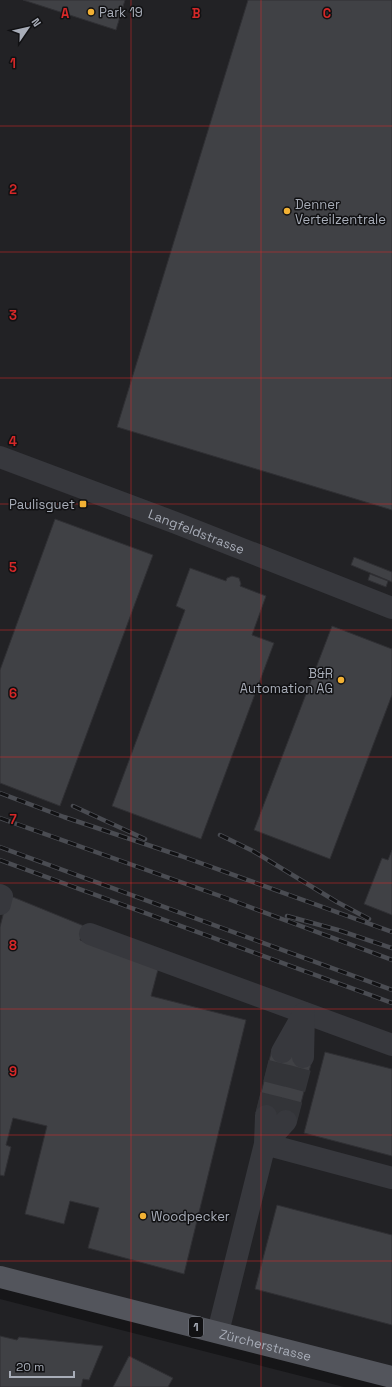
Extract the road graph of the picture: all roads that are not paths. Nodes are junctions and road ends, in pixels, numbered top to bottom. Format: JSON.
{"nodes":[{"id":1,"x":0,"y":457,"type":"edge"},
{"id":2,"x":392,"y":608,"type":"edge"},
{"id":3,"x":0,"y":895,"type":"edge"},
{"id":4,"x":0,"y":904,"type":"edge"},
{"id":5,"x":90,"y":934,"type":"dead end"},
{"id":6,"x":304,"y":1013,"type":"junction"},
{"id":7,"x":392,"y":1045,"type":"edge"},
{"id":8,"x":292,"y":1054,"type":"tunnel mouth"},
{"id":9,"x":276,"y":1118,"type":"tunnel mouth"},
{"id":10,"x":265,"y":1144,"type":"junction"},
{"id":11,"x":392,"y":1178,"type":"edge"},
{"id":12,"x":0,"y":1277,"type":"edge"},
{"id":13,"x":218,"y":1332,"type":"junction"},
{"id":14,"x":392,"y":1377,"type":"edge"}],
"edges":[{"from":1,"to":2,"type":"street","name":"Langfeldstrasse"},
{"from":3,"to":4,"type":"street"},
{"from":5,"to":6,"type":"street"},
{"from":6,"to":7,"type":"street"},
{"from":6,"to":8,"type":"street"},
{"from":9,"to":10,"type":"street"},
{"from":10,"to":11,"type":"street"},
{"from":10,"to":13,"type":"street"},
{"from":12,"to":13,"type":"main road","name":"Zürcherstrasse","number":"1"},
{"from":13,"to":14,"type":"main road","name":"Zürcherstrasse","number":"1"}]}
